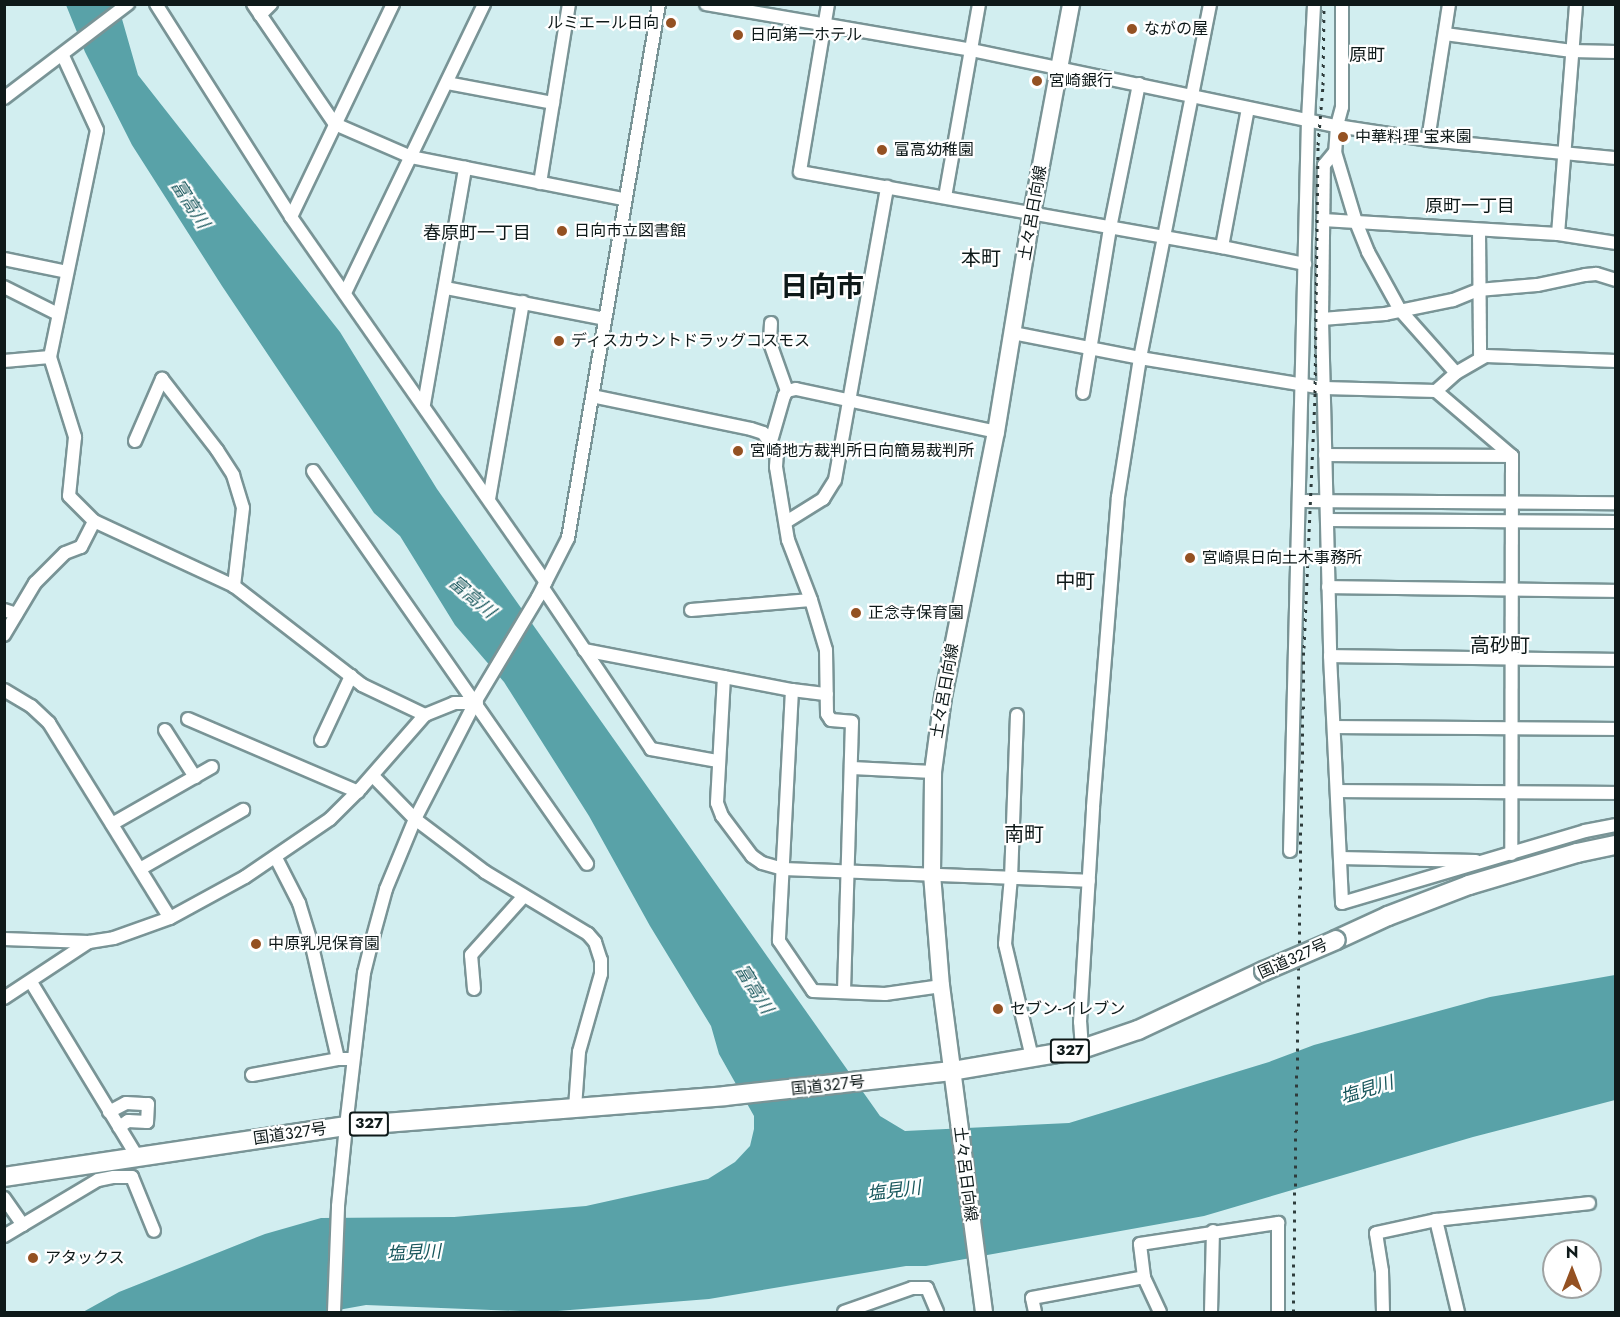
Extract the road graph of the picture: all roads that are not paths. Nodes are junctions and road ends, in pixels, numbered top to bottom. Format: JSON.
{"nodes":[{"id":1,"x":128,"y":4,"type":"edge"},
{"id":2,"x":156,"y":4,"type":"edge"},
{"id":3,"x":271,"y":4,"type":"edge"},
{"id":4,"x":393,"y":4,"type":"edge"},
{"id":5,"x":484,"y":4,"type":"edge"},
{"id":6,"x":569,"y":4,"type":"edge"},
{"id":7,"x":659,"y":4,"type":"edge"},
{"id":8,"x":706,"y":4,"type":"edge"},
{"id":9,"x":828,"y":4,"type":"edge"},
{"id":10,"x":979,"y":4,"type":"edge"},
{"id":11,"x":1071,"y":4,"type":"edge"},
{"id":12,"x":1210,"y":4,"type":"edge"},
{"id":13,"x":1314,"y":4,"type":"edge"},
{"id":14,"x":1342,"y":4,"type":"edge"},
{"id":15,"x":1449,"y":4,"type":"edge"},
{"id":16,"x":1576,"y":4,"type":"edge"},
{"id":17,"x":256,"y":10,"type":"edge"},
{"id":18,"x":825,"y":25,"type":"junction"},
{"id":19,"x":1445,"y":34,"type":"junction"},
{"id":20,"x":972,"y":50,"type":"junction"},
{"id":21,"x":1572,"y":51,"type":"junction"},
{"id":22,"x":66,"y":52,"type":"junction"},
{"id":23,"x":1616,"y":52,"type":"edge"},
{"id":24,"x":1060,"y":67,"type":"junction"},
{"id":25,"x":447,"y":82,"type":"junction"},
{"id":26,"x":1139,"y":84,"type":"junction"},
{"id":27,"x":1191,"y":95,"type":"junction"},
{"id":28,"x":4,"y":98,"type":"edge"},
{"id":29,"x":553,"y":103,"type":"junction"},
{"id":30,"x":1248,"y":108,"type":"junction"},
{"id":31,"x":1308,"y":120,"type":"junction"},
{"id":32,"x":335,"y":124,"type":"junction"},
{"id":33,"x":1337,"y":126,"type":"junction"},
{"id":34,"x":1428,"y":140,"type":"junction"},
{"id":35,"x":1335,"y":152,"type":"junction"},
{"id":36,"x":1565,"y":154,"type":"junction"},
{"id":37,"x":411,"y":157,"type":"junction"},
{"id":38,"x":1616,"y":158,"type":"edge"},
{"id":39,"x":465,"y":168,"type":"junction"},
{"id":40,"x":540,"y":183,"type":"junction"},
{"id":41,"x":887,"y":187,"type":"junction"},
{"id":42,"x":945,"y":197,"type":"junction"},
{"id":43,"x":624,"y":199,"type":"junction"},
{"id":44,"x":1032,"y":213,"type":"junction"},
{"id":45,"x":291,"y":217,"type":"junction"},
{"id":46,"x":1323,"y":220,"type":"junction"},
{"id":47,"x":1356,"y":222,"type":"junction"},
{"id":48,"x":1110,"y":228,"type":"junction"},
{"id":49,"x":1479,"y":231,"type":"junction"},
{"id":50,"x":1558,"y":234,"type":"junction"},
{"id":51,"x":1164,"y":239,"type":"junction"},
{"id":52,"x":1616,"y":243,"type":"edge"},
{"id":53,"x":1222,"y":248,"type":"junction"},
{"id":54,"x":4,"y":259,"type":"edge"},
{"id":55,"x":1305,"y":264,"type":"junction"},
{"id":56,"x":67,"y":272,"type":"junction"},
{"id":57,"x":1616,"y":280,"type":"edge"},
{"id":58,"x":4,"y":287,"type":"edge"},
{"id":59,"x":446,"y":288,"type":"junction"},
{"id":60,"x":1478,"y":290,"type":"junction"},
{"id":61,"x":345,"y":293,"type":"junction"},
{"id":62,"x":523,"y":302,"type":"junction"},
{"id":63,"x":1400,"y":310,"type":"junction"},
{"id":64,"x":58,"y":314,"type":"junction"},
{"id":65,"x":604,"y":319,"type":"junction"},
{"id":66,"x":1322,"y":319,"type":"junction"},
{"id":67,"x":771,"y":323,"type":"dead end"},
{"id":68,"x":1013,"y":333,"type":"junction"},
{"id":69,"x":1091,"y":349,"type":"junction"},
{"id":70,"x":50,"y":357,"type":"junction"},
{"id":71,"x":1480,"y":357,"type":"junction"},
{"id":72,"x":1140,"y":358,"type":"junction"},
{"id":73,"x":4,"y":361,"type":"edge"},
{"id":74,"x":1616,"y":361,"type":"edge"},
{"id":75,"x":1456,"y":373,"type":"junction"},
{"id":76,"x":1302,"y":385,"type":"junction"},
{"id":77,"x":1324,"y":388,"type":"junction"},
{"id":78,"x":787,"y":391,"type":"junction"},
{"id":79,"x":1436,"y":391,"type":"junction"},
{"id":80,"x":1083,"y":393,"type":"dead end"},
{"id":81,"x":592,"y":396,"type":"junction"},
{"id":82,"x":851,"y":401,"type":"junction"},
{"id":83,"x":424,"y":404,"type":"junction"},
{"id":84,"x":996,"y":432,"type":"junction"},
{"id":85,"x":135,"y":441,"type":"dead end"},
{"id":86,"x":771,"y":441,"type":"junction"},
{"id":87,"x":1325,"y":455,"type":"junction"},
{"id":88,"x":1512,"y":456,"type":"junction"},
{"id":89,"x":313,"y":471,"type":"dead end"},
{"id":90,"x":489,"y":499,"type":"junction"},
{"id":91,"x":1299,"y":501,"type":"junction"},
{"id":92,"x":1326,"y":502,"type":"junction"},
{"id":93,"x":1616,"y":503,"type":"edge"},
{"id":94,"x":1512,"y":504,"type":"junction"},
{"id":95,"x":1327,"y":520,"type":"junction"},
{"id":96,"x":94,"y":521,"type":"junction"},
{"id":97,"x":786,"y":522,"type":"junction"},
{"id":98,"x":1512,"y":522,"type":"junction"},
{"id":99,"x":1616,"y":522,"type":"edge"},
{"id":100,"x":234,"y":586,"type":"junction"},
{"id":101,"x":1328,"y":587,"type":"junction"},
{"id":102,"x":542,"y":589,"type":"junction"},
{"id":103,"x":1513,"y":589,"type":"junction"},
{"id":104,"x":1616,"y":591,"type":"edge"},
{"id":105,"x":811,"y":600,"type":"junction"},
{"id":106,"x":691,"y":610,"type":"dead end"},
{"id":107,"x":10,"y":612,"type":"edge"},
{"id":108,"x":4,"y":635,"type":"edge"},
{"id":109,"x":584,"y":650,"type":"junction"},
{"id":110,"x":1330,"y":656,"type":"junction"},
{"id":111,"x":1512,"y":658,"type":"junction"},
{"id":112,"x":1616,"y":660,"type":"edge"},
{"id":113,"x":351,"y":676,"type":"junction"},
{"id":114,"x":724,"y":677,"type":"junction"},
{"id":115,"x":4,"y":690,"type":"edge"},
{"id":116,"x":792,"y":690,"type":"junction"},
{"id":117,"x":827,"y":694,"type":"junction"},
{"id":118,"x":477,"y":701,"type":"junction"},
{"id":119,"x":425,"y":715,"type":"junction"},
{"id":120,"x":1017,"y":715,"type":"dead end"},
{"id":121,"x":188,"y":719,"type":"dead end"},
{"id":122,"x":1335,"y":727,"type":"junction"},
{"id":123,"x":1510,"y":728,"type":"junction"},
{"id":124,"x":1616,"y":729,"type":"edge"},
{"id":125,"x":165,"y":730,"type":"dead end"},
{"id":126,"x":321,"y":740,"type":"dead end"},
{"id":127,"x":718,"y":761,"type":"junction"},
{"id":128,"x":212,"y":767,"type":"dead end"},
{"id":129,"x":852,"y":768,"type":"junction"},
{"id":130,"x":933,"y":772,"type":"junction"},
{"id":131,"x":373,"y":776,"type":"junction"},
{"id":132,"x":195,"y":777,"type":"junction"},
{"id":133,"x":1337,"y":791,"type":"junction"},
{"id":134,"x":358,"y":792,"type":"junction"},
{"id":135,"x":1511,"y":793,"type":"junction"},
{"id":136,"x":1616,"y":793,"type":"edge"},
{"id":137,"x":243,"y":810,"type":"dead end"},
{"id":138,"x":415,"y":819,"type":"junction"},
{"id":139,"x":112,"y":824,"type":"junction"},
{"id":140,"x":1616,"y":825,"type":"edge"},
{"id":141,"x":1616,"y":845,"type":"edge"},
{"id":142,"x":1290,"y":851,"type":"dead end"},
{"id":143,"x":1510,"y":854,"type":"junction"},
{"id":144,"x":276,"y":858,"type":"junction"},
{"id":145,"x":1340,"y":858,"type":"junction"},
{"id":146,"x":1489,"y":861,"type":"junction"},
{"id":147,"x":587,"y":864,"type":"dead end"},
{"id":148,"x":140,"y":869,"type":"junction"},
{"id":149,"x":783,"y":869,"type":"junction"},
{"id":150,"x":850,"y":870,"type":"junction"},
{"id":151,"x":932,"y":874,"type":"junction"},
{"id":152,"x":1011,"y":878,"type":"junction"},
{"id":153,"x":1089,"y":881,"type":"junction"},
{"id":154,"x":524,"y":896,"type":"junction"},
{"id":155,"x":170,"y":918,"type":"junction"},
{"id":156,"x":4,"y":939,"type":"edge"},
{"id":157,"x":89,"y":942,"type":"junction"},
{"id":158,"x":31,"y":982,"type":"junction"},
{"id":159,"x":941,"y":986,"type":"junction"},
{"id":160,"x":474,"y":989,"type":"dead end"},
{"id":161,"x":844,"y":992,"type":"junction"},
{"id":162,"x":4,"y":998,"type":"edge"},
{"id":163,"x":1082,"y":1049,"type":"junction"},
{"id":164,"x":1032,"y":1056,"type":"junction"},
{"id":165,"x":338,"y":1059,"type":"junction"},
{"id":166,"x":353,"y":1059,"type":"junction"},
{"id":167,"x":252,"y":1075,"type":"dead end"},
{"id":168,"x":953,"y":1078,"type":"junction"},
{"id":169,"x":575,"y":1108,"type":"junction"},
{"id":170,"x":110,"y":1112,"type":"junction"},
{"id":171,"x":346,"y":1126,"type":"junction"},
{"id":172,"x":119,"y":1127,"type":"junction"},
{"id":173,"x":137,"y":1156,"type":"junction"},
{"id":174,"x":4,"y":1177,"type":"edge"},
{"id":175,"x":4,"y":1198,"type":"edge"},
{"id":176,"x":1589,"y":1203,"type":"dead end"},
{"id":177,"x":1436,"y":1220,"type":"junction"},
{"id":178,"x":23,"y":1225,"type":"junction"},
{"id":179,"x":154,"y":1231,"type":"dead end"},
{"id":180,"x":1213,"y":1231,"type":"junction"},
{"id":181,"x":4,"y":1236,"type":"edge"},
{"id":182,"x":1144,"y":1277,"type":"junction"},
{"id":183,"x":334,"y":1312,"type":"edge"},
{"id":184,"x":844,"y":1312,"type":"edge"},
{"id":185,"x":937,"y":1312,"type":"edge"},
{"id":186,"x":984,"y":1312,"type":"edge"},
{"id":187,"x":1035,"y":1312,"type":"edge"},
{"id":188,"x":1160,"y":1312,"type":"edge"},
{"id":189,"x":1211,"y":1312,"type":"edge"},
{"id":190,"x":1278,"y":1312,"type":"edge"},
{"id":191,"x":1383,"y":1312,"type":"edge"},
{"id":192,"x":1458,"y":1312,"type":"edge"}],
"edges":[{"from":1,"to":22,"type":"street"},
{"from":2,"to":45,"type":"street"},
{"from":3,"to":17,"type":"street"},
{"from":4,"to":32,"type":"street"},
{"from":5,"to":25,"type":"street"},
{"from":6,"to":29,"type":"street"},
{"from":7,"to":43,"type":"street"},
{"from":8,"to":18,"type":"street"},
{"from":9,"to":18,"type":"street"},
{"from":10,"to":20,"type":"street"},
{"from":11,"to":24,"type":"main road","name":"土々呂日向線"},
{"from":12,"to":27,"type":"street"},
{"from":13,"to":31,"type":"street"},
{"from":14,"to":33,"type":"street"},
{"from":15,"to":19,"type":"street"},
{"from":16,"to":21,"type":"street"},
{"from":17,"to":32,"type":"street"},
{"from":18,"to":20,"type":"street"},
{"from":18,"to":41,"type":"street"},
{"from":19,"to":21,"type":"street"},
{"from":19,"to":34,"type":"street"},
{"from":20,"to":24,"type":"street"},
{"from":20,"to":42,"type":"street"},
{"from":21,"to":23,"type":"street"},
{"from":21,"to":36,"type":"street"},
{"from":22,"to":28,"type":"street"},
{"from":22,"to":56,"type":"street"},
{"from":24,"to":26,"type":"street"},
{"from":24,"to":44,"type":"main road","name":"土々呂日向線"},
{"from":25,"to":29,"type":"street"},
{"from":25,"to":37,"type":"street"},
{"from":26,"to":27,"type":"street"},
{"from":26,"to":48,"type":"street"},
{"from":27,"to":30,"type":"street"},
{"from":27,"to":51,"type":"street"},
{"from":29,"to":40,"type":"street"},
{"from":30,"to":31,"type":"street"},
{"from":30,"to":53,"type":"street"},
{"from":31,"to":33,"type":"street"},
{"from":31,"to":55,"type":"street"},
{"from":32,"to":37,"type":"street"},
{"from":32,"to":45,"type":"street"},
{"from":33,"to":34,"type":"street"},
{"from":33,"to":35,"type":"street"},
{"from":34,"to":36,"type":"street"},
{"from":35,"to":46,"type":"street"},
{"from":35,"to":47,"type":"street"},
{"from":36,"to":38,"type":"street"},
{"from":36,"to":50,"type":"street"},
{"from":37,"to":39,"type":"street"},
{"from":37,"to":61,"type":"street"},
{"from":39,"to":40,"type":"street"},
{"from":39,"to":59,"type":"street"},
{"from":40,"to":43,"type":"street"},
{"from":41,"to":42,"type":"street"},
{"from":41,"to":82,"type":"street"},
{"from":42,"to":44,"type":"street"},
{"from":43,"to":65,"type":"street"},
{"from":44,"to":48,"type":"street"},
{"from":44,"to":68,"type":"main road","name":"土々呂日向線"},
{"from":45,"to":61,"type":"street"},
{"from":46,"to":47,"type":"street"},
{"from":46,"to":66,"type":"street"},
{"from":47,"to":49,"type":"street"},
{"from":47,"to":63,"type":"street"},
{"from":48,"to":51,"type":"street"},
{"from":48,"to":69,"type":"street"},
{"from":49,"to":50,"type":"street"},
{"from":49,"to":60,"type":"street"},
{"from":50,"to":52,"type":"street"},
{"from":51,"to":53,"type":"street"},
{"from":51,"to":72,"type":"street"},
{"from":53,"to":55,"type":"street"},
{"from":54,"to":56,"type":"street"},
{"from":55,"to":76,"type":"street"},
{"from":56,"to":64,"type":"street"},
{"from":57,"to":60,"type":"street"},
{"from":58,"to":64,"type":"street"},
{"from":59,"to":62,"type":"street"},
{"from":59,"to":83,"type":"street"},
{"from":60,"to":63,"type":"street"},
{"from":60,"to":71,"type":"street"},
{"from":61,"to":83,"type":"street"},
{"from":62,"to":65,"type":"street"},
{"from":62,"to":90,"type":"street"},
{"from":63,"to":66,"type":"street"},
{"from":63,"to":75,"type":"street"},
{"from":64,"to":70,"type":"street"},
{"from":65,"to":81,"type":"street"},
{"from":66,"to":77,"type":"street"},
{"from":67,"to":78,"type":"street"},
{"from":68,"to":69,"type":"street"},
{"from":68,"to":84,"type":"main road","name":"土々呂日向線"},
{"from":69,"to":72,"type":"street"},
{"from":69,"to":80,"type":"street"},
{"from":70,"to":73,"type":"street"},
{"from":70,"to":96,"type":"street"},
{"from":71,"to":74,"type":"street"},
{"from":71,"to":75,"type":"street"},
{"from":72,"to":76,"type":"street"},
{"from":72,"to":153,"type":"street"},
{"from":75,"to":79,"type":"street"},
{"from":76,"to":77,"type":"street"},
{"from":76,"to":91,"type":"street"},
{"from":77,"to":79,"type":"street"},
{"from":77,"to":87,"type":"street"},
{"from":78,"to":82,"type":"street"},
{"from":78,"to":86,"type":"street"},
{"from":79,"to":88,"type":"street"},
{"from":81,"to":86,"type":"street"},
{"from":81,"to":102,"type":"street"},
{"from":82,"to":84,"type":"street"},
{"from":82,"to":97,"type":"street"},
{"from":83,"to":90,"type":"street"},
{"from":84,"to":130,"type":"main road","name":"土々呂日向線"},
{"from":85,"to":100,"type":"street"},
{"from":86,"to":97,"type":"street"},
{"from":87,"to":88,"type":"street"},
{"from":87,"to":92,"type":"street"},
{"from":88,"to":94,"type":"street"},
{"from":89,"to":118,"type":"street"},
{"from":90,"to":102,"type":"street"},
{"from":91,"to":92,"type":"street"},
{"from":91,"to":142,"type":"street"},
{"from":92,"to":94,"type":"street"},
{"from":92,"to":95,"type":"street"},
{"from":93,"to":94,"type":"street"},
{"from":94,"to":98,"type":"street"},
{"from":95,"to":98,"type":"street"},
{"from":95,"to":101,"type":"street"},
{"from":96,"to":100,"type":"street"},
{"from":96,"to":107,"type":"street"},
{"from":97,"to":105,"type":"street"},
{"from":98,"to":99,"type":"street"},
{"from":98,"to":103,"type":"street"},
{"from":100,"to":113,"type":"street"},
{"from":101,"to":103,"type":"street"},
{"from":101,"to":110,"type":"street"},
{"from":102,"to":109,"type":"street"},
{"from":102,"to":118,"type":"street"},
{"from":103,"to":104,"type":"street"},
{"from":103,"to":111,"type":"street"},
{"from":105,"to":106,"type":"street"},
{"from":105,"to":117,"type":"street"},
{"from":107,"to":108,"type":"street"},
{"from":109,"to":114,"type":"street"},
{"from":109,"to":127,"type":"street"},
{"from":110,"to":111,"type":"street"},
{"from":110,"to":122,"type":"street"},
{"from":111,"to":112,"type":"street"},
{"from":111,"to":123,"type":"street"},
{"from":113,"to":119,"type":"street"},
{"from":113,"to":126,"type":"street"},
{"from":114,"to":116,"type":"street"},
{"from":114,"to":127,"type":"street"},
{"from":115,"to":139,"type":"street"},
{"from":116,"to":117,"type":"street"},
{"from":116,"to":149,"type":"street"},
{"from":117,"to":129,"type":"street"},
{"from":118,"to":119,"type":"street"},
{"from":118,"to":138,"type":"street"},
{"from":118,"to":147,"type":"street"},
{"from":119,"to":131,"type":"street"},
{"from":120,"to":152,"type":"street"},
{"from":121,"to":134,"type":"street"},
{"from":122,"to":123,"type":"street"},
{"from":122,"to":133,"type":"street"},
{"from":123,"to":124,"type":"street"},
{"from":123,"to":135,"type":"street"},
{"from":125,"to":132,"type":"street"},
{"from":127,"to":149,"type":"street"},
{"from":128,"to":132,"type":"street"},
{"from":129,"to":130,"type":"street"},
{"from":129,"to":150,"type":"street"},
{"from":130,"to":151,"type":"main road","name":"土々呂日向線"},
{"from":131,"to":134,"type":"street"},
{"from":131,"to":138,"type":"street"},
{"from":132,"to":139,"type":"street"},
{"from":133,"to":135,"type":"street"},
{"from":133,"to":145,"type":"street"},
{"from":134,"to":144,"type":"street"},
{"from":135,"to":136,"type":"street"},
{"from":135,"to":143,"type":"street"},
{"from":137,"to":148,"type":"street"},
{"from":138,"to":154,"type":"street"},
{"from":138,"to":166,"type":"street"},
{"from":139,"to":148,"type":"street"},
{"from":140,"to":143,"type":"street"},
{"from":141,"to":163,"type":"highway","name":"国道327号","number":"327","bridge":true},
{"from":143,"to":146,"type":"street"},
{"from":144,"to":155,"type":"street"},
{"from":144,"to":165,"type":"street"},
{"from":145,"to":146,"type":"street"},
{"from":145,"to":146,"type":"street"},
{"from":148,"to":155,"type":"street"},
{"from":149,"to":150,"type":"street"},
{"from":149,"to":161,"type":"street"},
{"from":150,"to":151,"type":"street"},
{"from":150,"to":161,"type":"street"},
{"from":151,"to":152,"type":"street"},
{"from":151,"to":159,"type":"main road","name":"土々呂日向線"},
{"from":152,"to":153,"type":"street"},
{"from":152,"to":164,"type":"street"},
{"from":153,"to":163,"type":"street"},
{"from":154,"to":160,"type":"street"},
{"from":154,"to":169,"type":"street"},
{"from":155,"to":157,"type":"street"},
{"from":156,"to":157,"type":"street"},
{"from":157,"to":158,"type":"street"},
{"from":158,"to":162,"type":"street"},
{"from":158,"to":170,"type":"street"},
{"from":159,"to":161,"type":"street"},
{"from":159,"to":168,"type":"main road","name":"土々呂日向線"},
{"from":163,"to":164,"type":"highway","name":"国道327号","number":"327"},
{"from":164,"to":168,"type":"highway","name":"国道327号","number":"327"},
{"from":165,"to":166,"type":"street"},
{"from":165,"to":167,"type":"street"},
{"from":166,"to":171,"type":"street"},
{"from":168,"to":169,"type":"highway","name":"国道327号","number":"327"},
{"from":168,"to":186,"type":"main road","name":"土々呂日向線"},
{"from":169,"to":171,"type":"highway","name":"国道327号","number":"327"},
{"from":170,"to":172,"type":"street"},
{"from":170,"to":172,"type":"street"},
{"from":171,"to":173,"type":"highway","name":"国道327号","number":"327"},
{"from":171,"to":183,"type":"street"},
{"from":172,"to":173,"type":"street"},
{"from":173,"to":174,"type":"highway","name":"国道327号","number":"327"},
{"from":175,"to":178,"type":"street"},
{"from":176,"to":177,"type":"street"},
{"from":177,"to":191,"type":"street"},
{"from":177,"to":192,"type":"street"},
{"from":178,"to":179,"type":"street"},
{"from":178,"to":181,"type":"street"},
{"from":180,"to":182,"type":"street"},
{"from":180,"to":189,"type":"street"},
{"from":180,"to":190,"type":"street"},
{"from":182,"to":187,"type":"street"},
{"from":182,"to":188,"type":"street"},
{"from":184,"to":185,"type":"street"}]}
